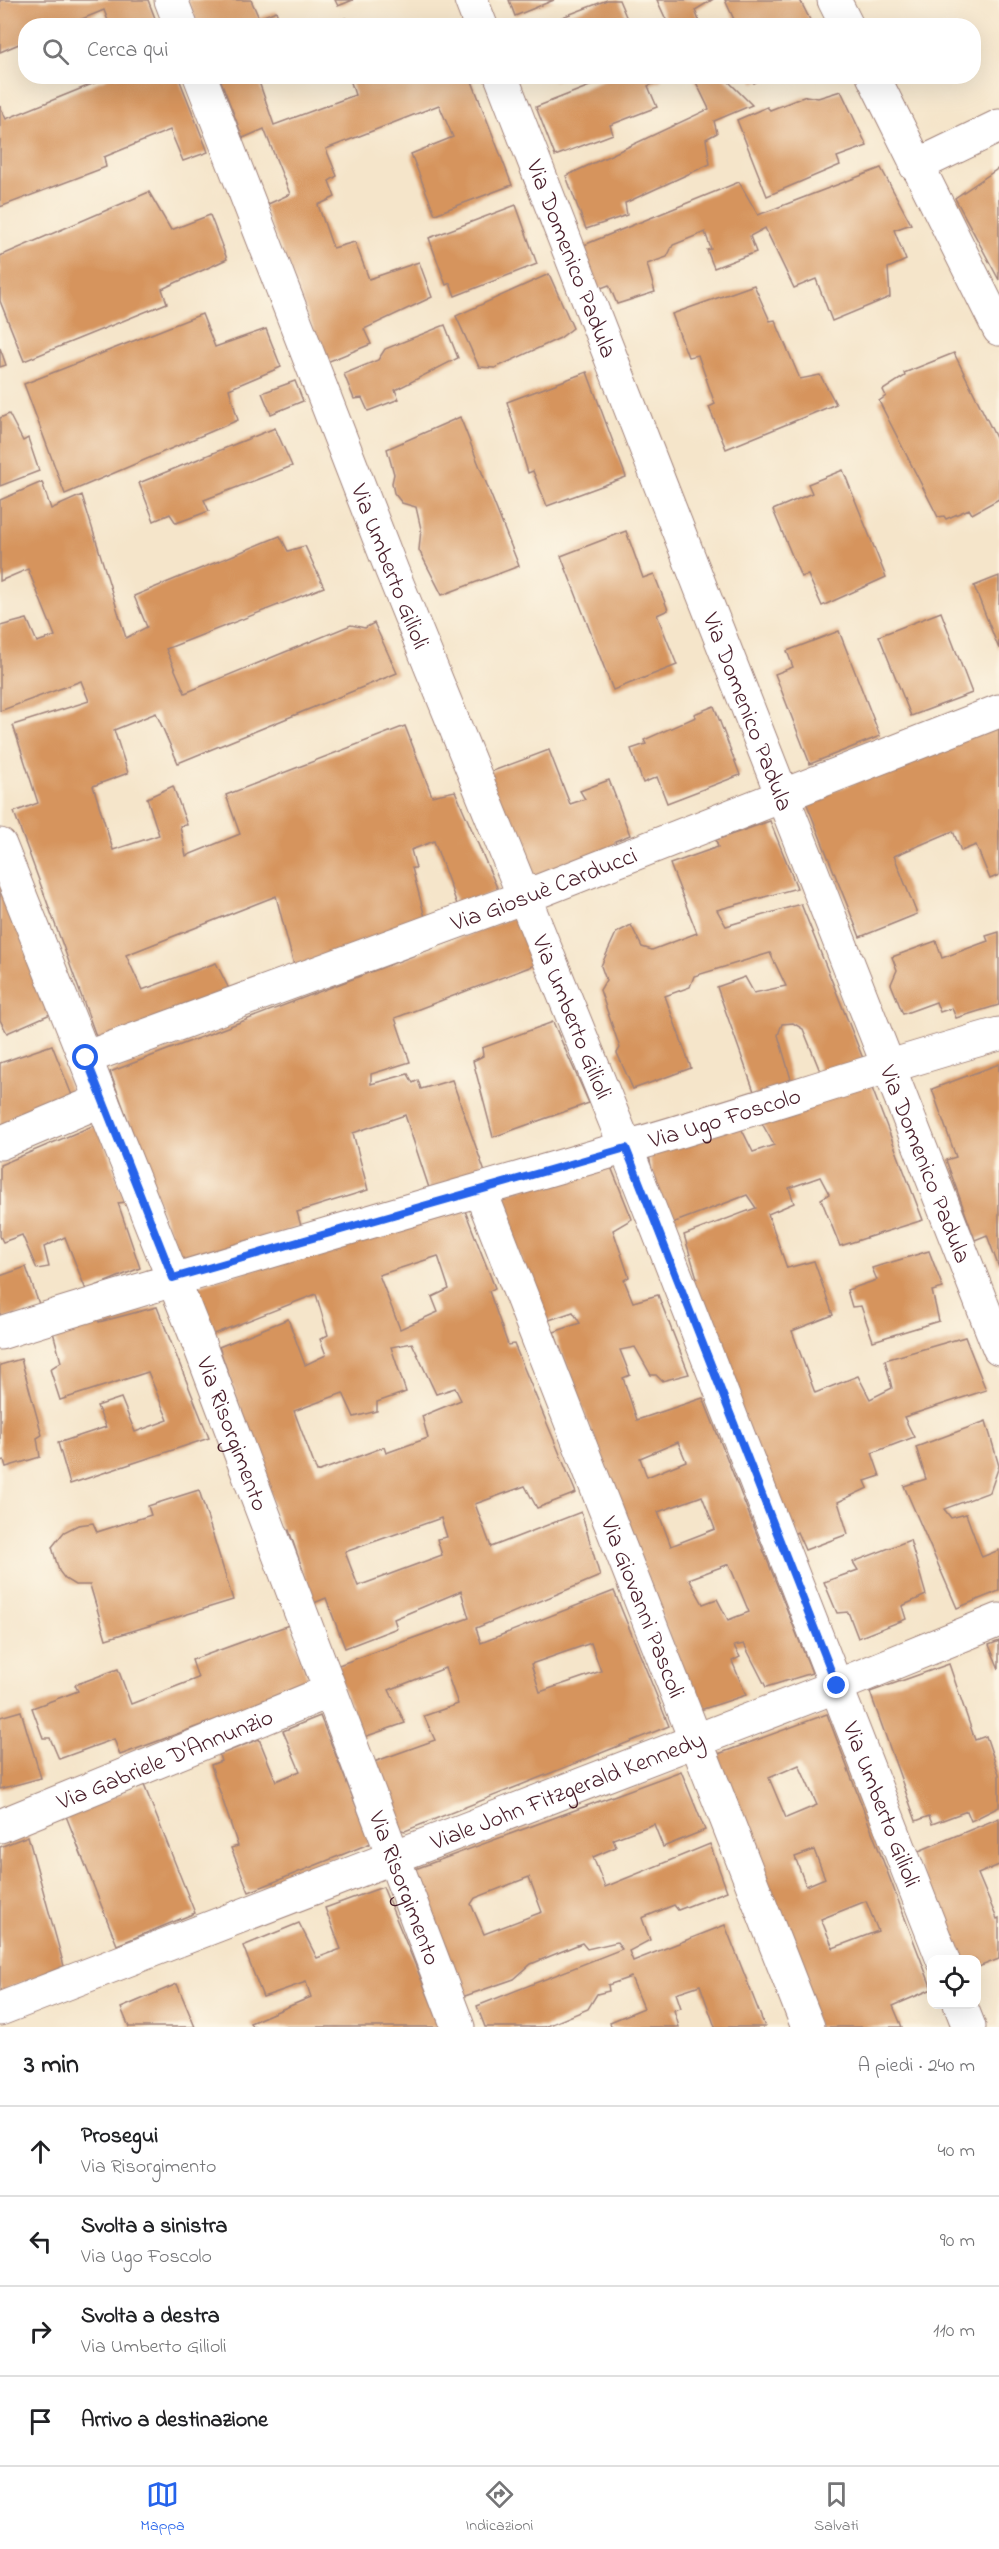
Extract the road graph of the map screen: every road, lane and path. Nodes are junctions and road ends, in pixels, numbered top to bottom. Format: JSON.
{"nodes":[{"id":1,"x":171,"y":0,"type":"edge"},
{"id":2,"x":471,"y":0,"type":"edge"},
{"id":3,"x":834,"y":0,"type":"edge"},
{"id":4,"x":178,"y":18,"type":"edge"},
{"id":5,"x":478,"y":18,"type":"edge"},
{"id":6,"x":843,"y":18,"type":"edge"},
{"id":7,"x":203,"y":84,"type":"edge"},
{"id":8,"x":504,"y":84,"type":"edge"},
{"id":9,"x":877,"y":84,"type":"edge"},
{"id":10,"x":999,"y":126,"type":"edge"},
{"id":11,"x":916,"y":166,"type":"junction"},
{"id":12,"x":999,"y":329,"type":"edge"},
{"id":13,"x":999,"y":711,"type":"edge"},
{"id":14,"x":783,"y":794,"type":"junction"},
{"id":15,"x":0,"y":845,"type":"edge"},
{"id":16,"x":524,"y":897,"type":"junction"},
{"id":17,"x":999,"y":1034,"type":"edge"},
{"id":18,"x":86,"y":1058,"type":"junction"},
{"id":19,"x":886,"y":1065,"type":"junction"},
{"id":20,"x":102,"y":1100,"type":"junction"},
{"id":21,"x":0,"y":1143,"type":"edge"},
{"id":22,"x":626,"y":1148,"type":"junction"},
{"id":23,"x":480,"y":1190,"type":"junction"},
{"id":24,"x":173,"y":1278,"type":"junction"},
{"id":25,"x":0,"y":1333,"type":"edge"},
{"id":26,"x":999,"y":1348,"type":"edge"},
{"id":27,"x":999,"y":1620,"type":"edge"},
{"id":28,"x":837,"y":1686,"type":"junction"},
{"id":29,"x":330,"y":1691,"type":"junction"},
{"id":30,"x":695,"y":1741,"type":"junction"},
{"id":31,"x":0,"y":1826,"type":"edge"},
{"id":32,"x":393,"y":1857,"type":"junction"},
{"id":33,"x":941,"y":1955,"type":"edge"},
{"id":34,"x":0,"y":2009,"type":"edge"},
{"id":35,"x":962,"y":2009,"type":"edge"},
{"id":36,"x":458,"y":2027,"type":"edge"},
{"id":37,"x":808,"y":2027,"type":"edge"},
{"id":38,"x":969,"y":2027,"type":"edge"}],
"edges":[{"from":1,"to":4,"type":"street"},
{"from":2,"to":5,"type":"street"},
{"from":3,"to":6,"type":"street"},
{"from":7,"to":16,"type":"street","name":"Via Umberto Gilioli"},
{"from":8,"to":14,"type":"street","name":"Via Domenico Padula"},
{"from":9,"to":11,"type":"street"},
{"from":10,"to":11,"type":"street"},
{"from":11,"to":12,"type":"street"},
{"from":13,"to":14,"type":"street","name":"Via Giosuè Carducci"},
{"from":14,"to":16,"type":"street","name":"Via Giosuè Carducci"},
{"from":14,"to":19,"type":"street","name":"Via Domenico Padula"},
{"from":15,"to":18,"type":"street","name":"Via Risorgimento"},
{"from":16,"to":18,"type":"street","name":"Via Giosuè Carducci"},
{"from":16,"to":22,"type":"street","name":"Via Umberto Gilioli"},
{"from":17,"to":19,"type":"street","name":"Via Ugo Foscolo"},
{"from":18,"to":20,"type":"street","name":"Via Risorgimento"},
{"from":19,"to":22,"type":"street","name":"Via Ugo Foscolo"},
{"from":19,"to":26,"type":"street","name":"Via Domenico Padula"},
{"from":20,"to":21,"type":"street"},
{"from":20,"to":24,"type":"street","name":"Via Risorgimento"},
{"from":22,"to":23,"type":"street","name":"Via Ugo Foscolo"},
{"from":22,"to":28,"type":"street","name":"Via Umberto Gilioli"},
{"from":23,"to":24,"type":"street","name":"Via Ugo Foscolo"},
{"from":23,"to":30,"type":"street","name":"Via Giovanni Pascoli"},
{"from":24,"to":25,"type":"street","name":"Via Ugo Foscolo"},
{"from":24,"to":29,"type":"street","name":"Via Risorgimento"},
{"from":27,"to":28,"type":"street","name":"Viale John Fitzgerald Kennedy"},
{"from":28,"to":30,"type":"street","name":"Viale John Fitzgerald Kennedy"},
{"from":28,"to":33,"type":"street","name":"Via Umberto Gilioli"},
{"from":29,"to":31,"type":"street","name":"Via Gabriele D'Annunzio"},
{"from":29,"to":32,"type":"street","name":"Via Risorgimento"},
{"from":30,"to":32,"type":"street","name":"Viale John Fitzgerald Kennedy"},
{"from":30,"to":37,"type":"street","name":"Via Giovanni Pascoli"},
{"from":32,"to":34,"type":"street","name":"Viale John Fitzgerald Kennedy"},
{"from":32,"to":36,"type":"street","name":"Via Risorgimento"},
{"from":35,"to":38,"type":"street"}]}
